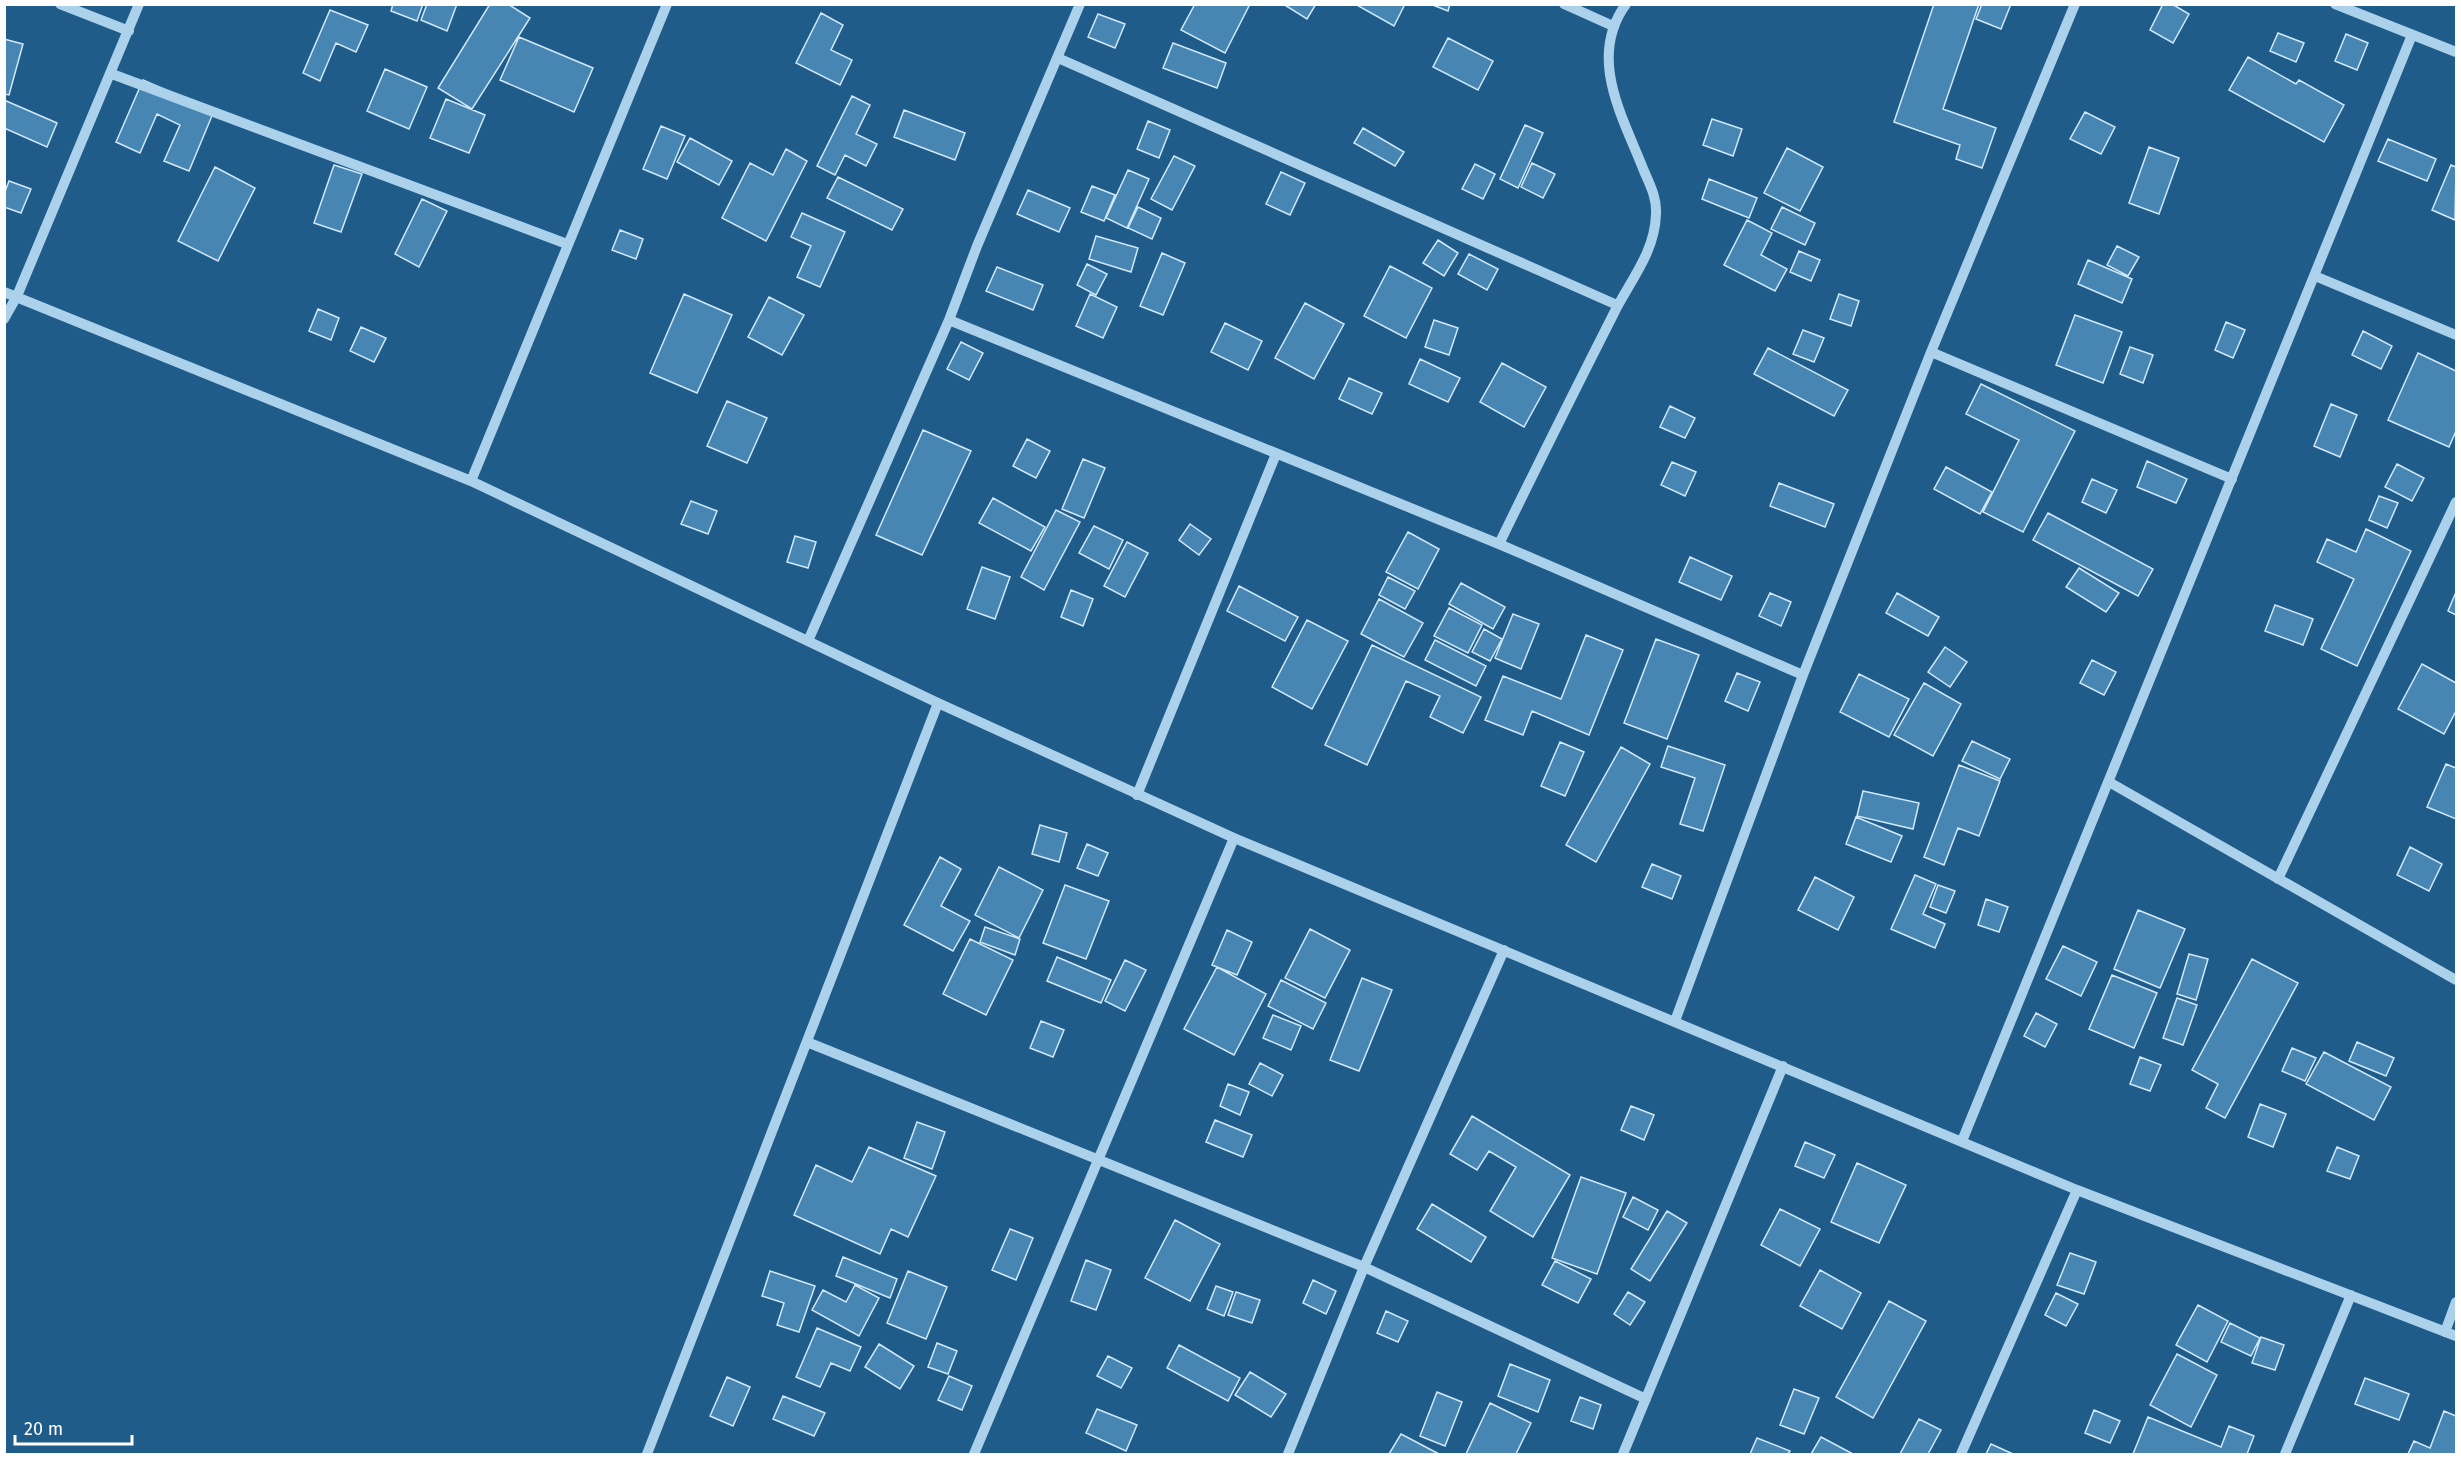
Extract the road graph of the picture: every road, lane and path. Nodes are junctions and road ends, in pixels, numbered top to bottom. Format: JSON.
{"nodes":[{"id":1,"x":60,"y":4,"type":"edge"},
{"id":2,"x":139,"y":4,"type":"edge"},
{"id":3,"x":667,"y":4,"type":"edge"},
{"id":4,"x":1080,"y":4,"type":"edge"},
{"id":5,"x":1564,"y":4,"type":"edge"},
{"id":6,"x":1626,"y":4,"type":"edge"},
{"id":7,"x":2075,"y":4,"type":"edge"},
{"id":8,"x":2335,"y":4,"type":"edge"},
{"id":9,"x":1613,"y":26,"type":"junction"},
{"id":10,"x":129,"y":31,"type":"junction"},
{"id":11,"x":2412,"y":35,"type":"junction"},
{"id":12,"x":2457,"y":52,"type":"edge"},
{"id":13,"x":1058,"y":58,"type":"junction"},
{"id":14,"x":112,"y":74,"type":"junction"},
{"id":15,"x":567,"y":244,"type":"junction"},
{"id":16,"x":2315,"y":276,"type":"junction"},
{"id":17,"x":4,"y":292,"type":"edge"},
{"id":18,"x":17,"y":296,"type":"junction"},
{"id":19,"x":1617,"y":305,"type":"junction"},
{"id":20,"x":4,"y":319,"type":"edge"},
{"id":21,"x":949,"y":320,"type":"junction"},
{"id":22,"x":2457,"y":335,"type":"edge"},
{"id":23,"x":1931,"y":352,"type":"junction"},
{"id":24,"x":1276,"y":454,"type":"junction"},
{"id":25,"x":2232,"y":479,"type":"junction"},
{"id":26,"x":471,"y":481,"type":"junction"},
{"id":27,"x":2457,"y":502,"type":"edge"},
{"id":28,"x":1499,"y":544,"type":"junction"},
{"id":29,"x":808,"y":641,"type":"junction"},
{"id":30,"x":1803,"y":675,"type":"junction"},
{"id":31,"x":938,"y":703,"type":"junction"},
{"id":32,"x":2109,"y":782,"type":"junction"},
{"id":33,"x":1137,"y":795,"type":"junction"},
{"id":34,"x":1234,"y":838,"type":"junction"},
{"id":35,"x":2278,"y":879,"type":"junction"},
{"id":36,"x":1504,"y":950,"type":"junction"},
{"id":37,"x":2457,"y":980,"type":"edge"},
{"id":38,"x":1675,"y":1021,"type":"junction"},
{"id":39,"x":807,"y":1041,"type":"junction"},
{"id":40,"x":1783,"y":1066,"type":"junction"},
{"id":41,"x":1962,"y":1141,"type":"junction"},
{"id":42,"x":1098,"y":1160,"type":"junction"},
{"id":43,"x":2077,"y":1190,"type":"junction"},
{"id":44,"x":1364,"y":1267,"type":"junction"},
{"id":45,"x":2351,"y":1295,"type":"junction"},
{"id":46,"x":2457,"y":1302,"type":"edge"},
{"id":47,"x":2445,"y":1332,"type":"junction"},
{"id":48,"x":2457,"y":1336,"type":"edge"},
{"id":49,"x":1646,"y":1399,"type":"junction"},
{"id":50,"x":647,"y":1455,"type":"edge"},
{"id":51,"x":974,"y":1455,"type":"edge"},
{"id":52,"x":1288,"y":1455,"type":"edge"},
{"id":53,"x":1623,"y":1455,"type":"edge"},
{"id":54,"x":1961,"y":1455,"type":"edge"},
{"id":55,"x":2285,"y":1455,"type":"edge"}],
"edges":[{"from":1,"to":10,"type":"street"},
{"from":2,"to":10,"type":"street"},
{"from":3,"to":15,"type":"street"},
{"from":4,"to":13,"type":"street"},
{"from":5,"to":9,"type":"street"},
{"from":6,"to":9,"type":"street"},
{"from":7,"to":23,"type":"street"},
{"from":8,"to":11,"type":"street"},
{"from":9,"to":19,"type":"street"},
{"from":10,"to":14,"type":"street"},
{"from":11,"to":12,"type":"street"},
{"from":11,"to":16,"type":"street"},
{"from":13,"to":19,"type":"street"},
{"from":13,"to":21,"type":"street"},
{"from":14,"to":15,"type":"street"},
{"from":14,"to":18,"type":"street"},
{"from":15,"to":26,"type":"street"},
{"from":16,"to":22,"type":"street"},
{"from":16,"to":25,"type":"street"},
{"from":17,"to":18,"type":"street"},
{"from":18,"to":20,"type":"street"},
{"from":18,"to":26,"type":"street"},
{"from":19,"to":28,"type":"street"},
{"from":21,"to":24,"type":"street"},
{"from":21,"to":29,"type":"street"},
{"from":23,"to":25,"type":"street"},
{"from":23,"to":30,"type":"street"},
{"from":24,"to":28,"type":"street"},
{"from":24,"to":33,"type":"street"},
{"from":25,"to":32,"type":"street"},
{"from":26,"to":29,"type":"street"},
{"from":27,"to":35,"type":"street"},
{"from":28,"to":30,"type":"street"},
{"from":29,"to":31,"type":"street"},
{"from":30,"to":38,"type":"street"},
{"from":31,"to":33,"type":"street"},
{"from":31,"to":39,"type":"street"},
{"from":32,"to":35,"type":"street"},
{"from":32,"to":41,"type":"street"},
{"from":33,"to":34,"type":"street"},
{"from":34,"to":36,"type":"street"},
{"from":34,"to":42,"type":"street"},
{"from":35,"to":37,"type":"street"},
{"from":36,"to":38,"type":"street"},
{"from":36,"to":44,"type":"street"},
{"from":38,"to":40,"type":"street"},
{"from":39,"to":42,"type":"street"},
{"from":39,"to":50,"type":"street"},
{"from":40,"to":41,"type":"street"},
{"from":40,"to":49,"type":"street"},
{"from":41,"to":43,"type":"street"},
{"from":42,"to":44,"type":"street"},
{"from":42,"to":51,"type":"street"},
{"from":43,"to":45,"type":"street"},
{"from":43,"to":54,"type":"street"},
{"from":44,"to":49,"type":"street"},
{"from":44,"to":52,"type":"street"},
{"from":45,"to":47,"type":"street"},
{"from":45,"to":55,"type":"street"},
{"from":46,"to":47,"type":"street"},
{"from":47,"to":48,"type":"street"},
{"from":49,"to":53,"type":"street"}]}
